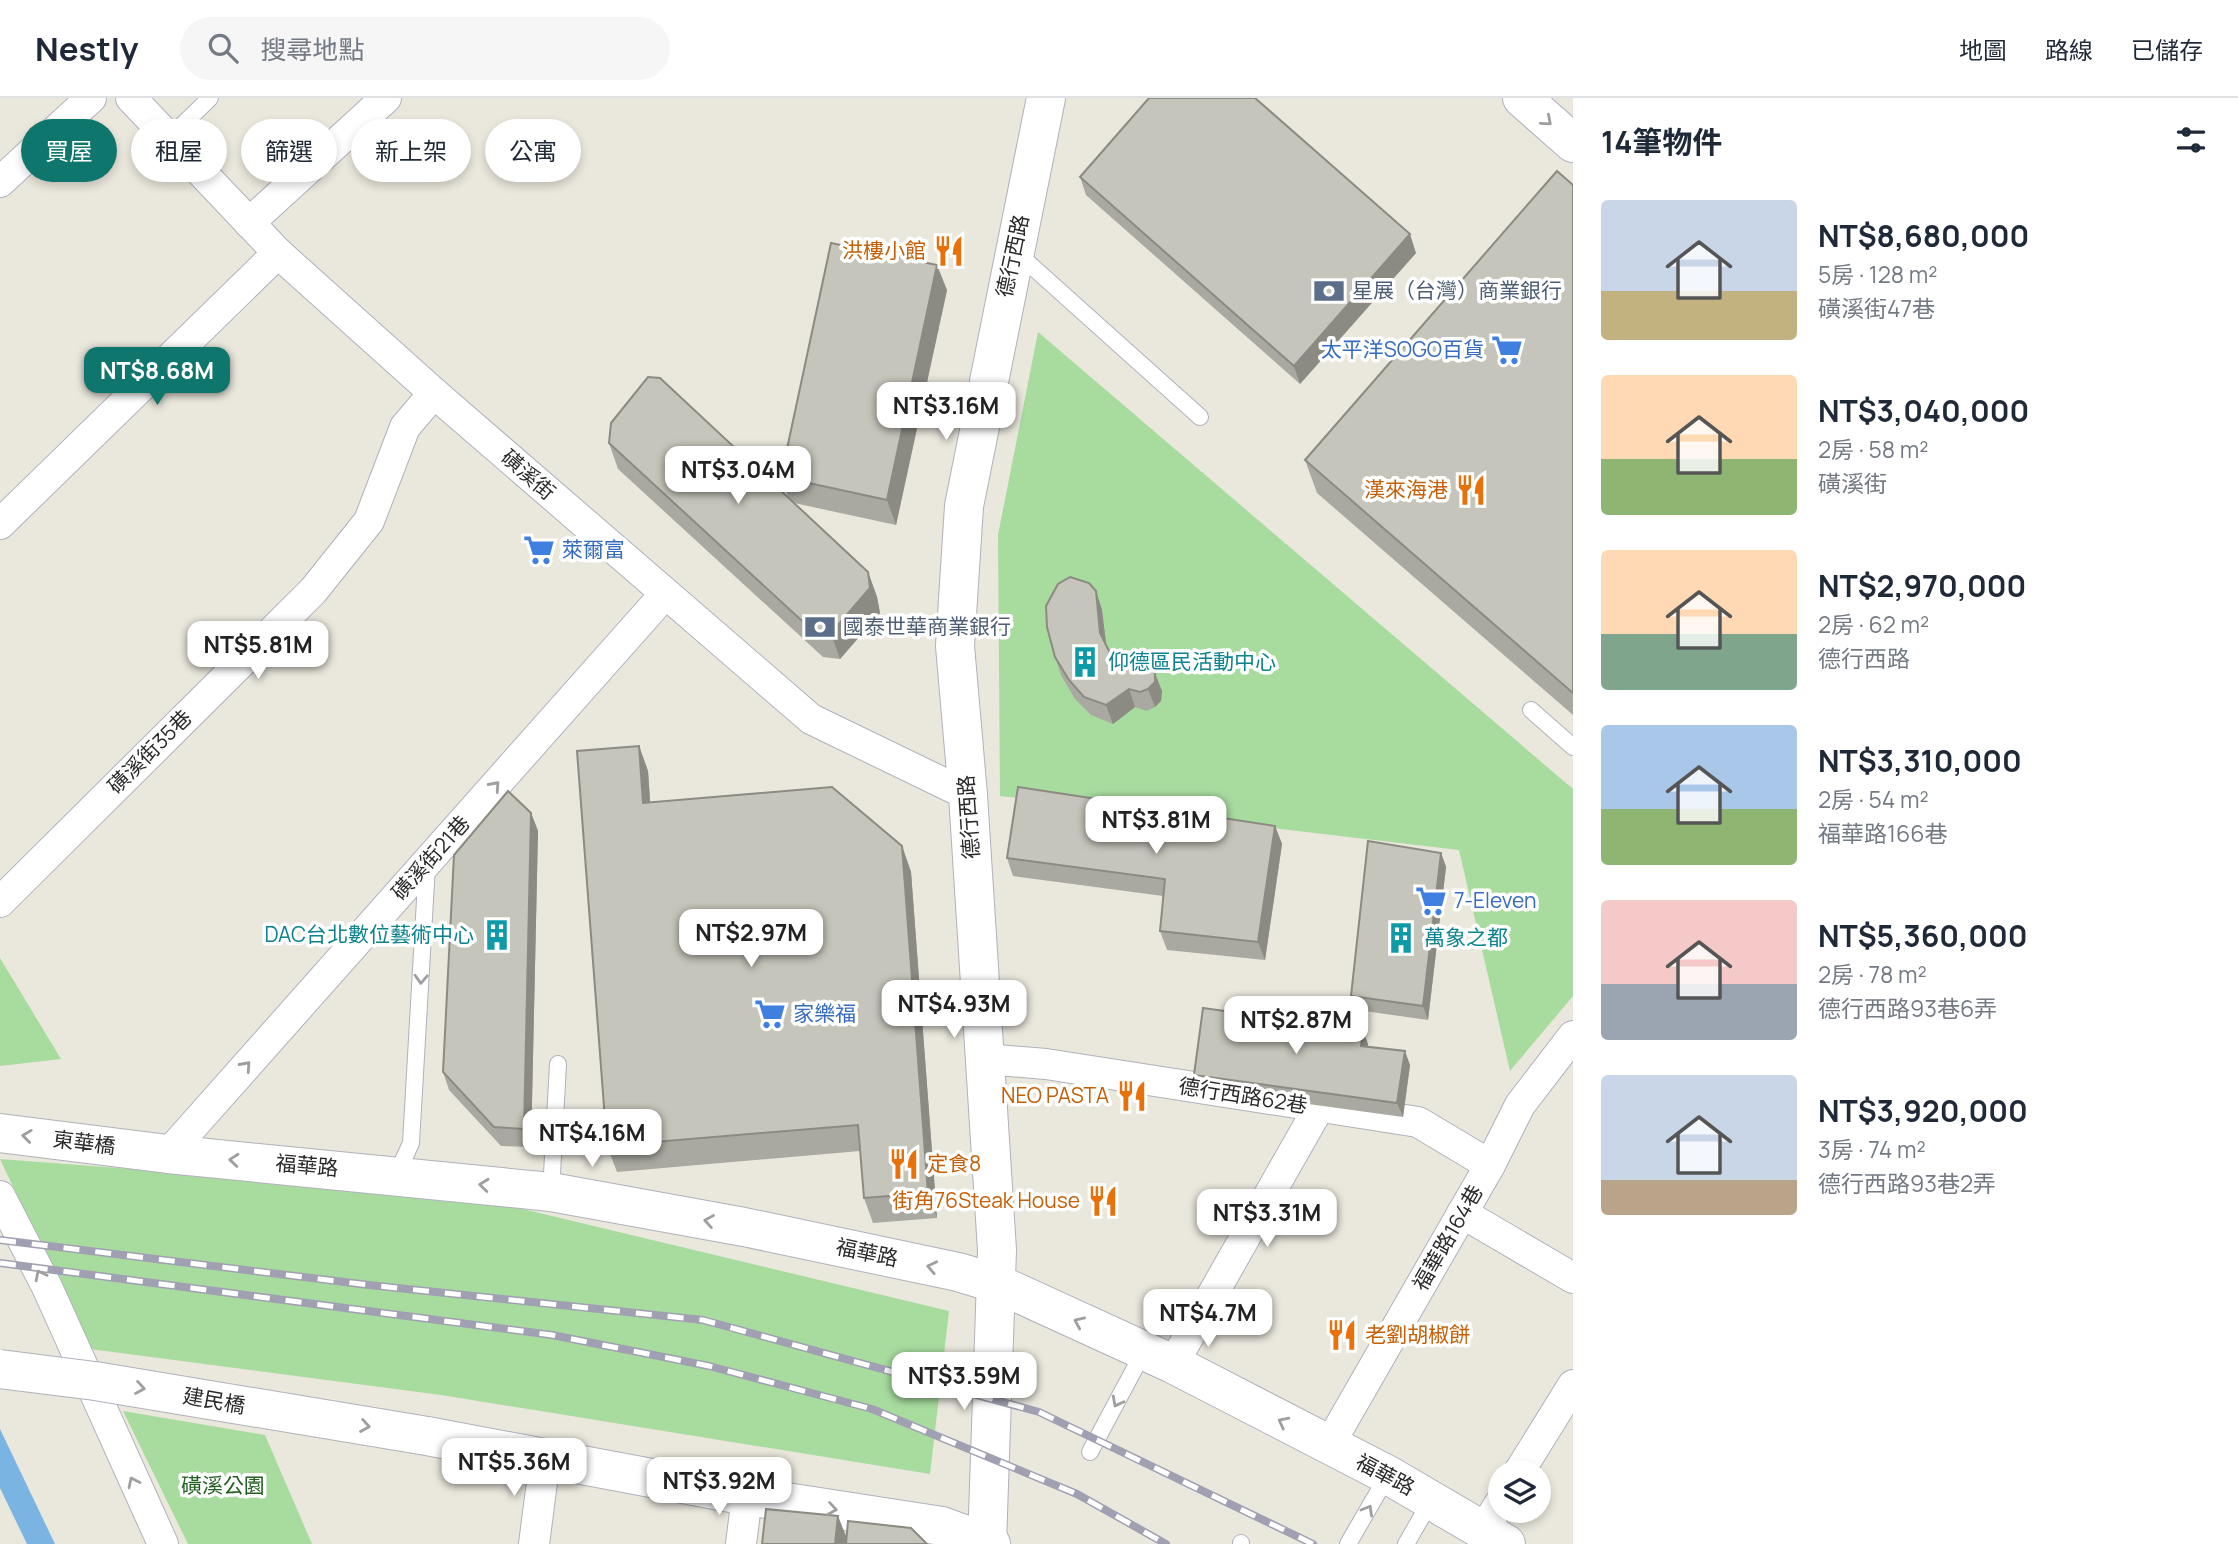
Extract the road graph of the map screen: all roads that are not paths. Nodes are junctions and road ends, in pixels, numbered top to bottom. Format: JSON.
{"nodes":[{"id":1,"x":91,"y":98,"type":"edge"},
{"id":2,"x":131,"y":98,"type":"edge"},
{"id":3,"x":210,"y":98,"type":"edge"},
{"id":4,"x":386,"y":98,"type":"edge"},
{"id":5,"x":1046,"y":98,"type":"edge"},
{"id":6,"x":1522,"y":98,"type":"edge"},
{"id":7,"x":151,"y":119,"type":"edge"},
{"id":8,"x":188,"y":119,"type":"edge"},
{"id":9,"x":1573,"y":143,"type":"edge"},
{"id":10,"x":0,"y":182,"type":"edge"},
{"id":11,"x":210,"y":182,"type":"edge"},
{"id":12,"x":249,"y":223,"type":"junction"},
{"id":13,"x":1014,"y":250,"type":"junction"},
{"id":14,"x":278,"y":253,"type":"junction"},
{"id":15,"x":434,"y":393,"type":"junction"},
{"id":16,"x":1200,"y":417,"type":"dead end"},
{"id":17,"x":0,"y":524,"type":"edge"},
{"id":18,"x":665,"y":594,"type":"junction"},
{"id":19,"x":1531,"y":710,"type":"edge"},
{"id":20,"x":1573,"y":747,"type":"edge"},
{"id":21,"x":968,"y":795,"type":"junction"},
{"id":22,"x":427,"y":862,"type":"junction"},
{"id":23,"x":0,"y":902,"type":"edge"},
{"id":24,"x":1573,"y":1035,"type":"edge"},
{"id":25,"x":985,"y":1059,"type":"junction"},
{"id":26,"x":558,"y":1064,"type":"dead end"},
{"id":27,"x":1318,"y":1109,"type":"junction"},
{"id":28,"x":0,"y":1133,"type":"edge"},
{"id":29,"x":168,"y":1154,"type":"junction"},
{"id":30,"x":1490,"y":1165,"type":"junction"},
{"id":31,"x":397,"y":1174,"type":"junction"},
{"id":32,"x":551,"y":1192,"type":"junction"},
{"id":33,"x":0,"y":1196,"type":"edge"},
{"id":34,"x":1462,"y":1213,"type":"junction"},
{"id":35,"x":1573,"y":1278,"type":"edge"},
{"id":36,"x":998,"y":1284,"type":"junction"},
{"id":37,"x":1159,"y":1358,"type":"junction"},
{"id":38,"x":0,"y":1369,"type":"edge"},
{"id":39,"x":1573,"y":1385,"type":"edge"},
{"id":40,"x":1329,"y":1445,"type":"junction"},
{"id":41,"x":1090,"y":1452,"type":"dead end"},
{"id":42,"x":545,"y":1459,"type":"junction"},
{"id":43,"x":1526,"y":1460,"type":"edge"},
{"id":44,"x":1388,"y":1475,"type":"junction"},
{"id":45,"x":747,"y":1496,"type":"junction"},
{"id":46,"x":1432,"y":1499,"type":"junction"},
{"id":47,"x":1496,"y":1526,"type":"edge"},
{"id":48,"x":163,"y":1544,"type":"edge"},
{"id":49,"x":534,"y":1544,"type":"edge"},
{"id":50,"x":741,"y":1544,"type":"edge"},
{"id":51,"x":988,"y":1544,"type":"edge"},
{"id":52,"x":1348,"y":1544,"type":"edge"},
{"id":53,"x":1406,"y":1544,"type":"edge"}],
"edges":[{"from":1,"to":10,"type":"street"},
{"from":2,"to":7,"type":"street","name":"磺溪街"},
{"from":3,"to":8,"type":"lane"},
{"from":4,"to":12,"type":"street"},
{"from":5,"to":13,"type":"street","name":"德行西路"},
{"from":6,"to":9,"type":"street","one_way":true},
{"from":11,"to":12,"type":"street","name":"磺溪街"},
{"from":12,"to":14,"type":"street","name":"磺溪街"},
{"from":13,"to":16,"type":"lane"},
{"from":13,"to":21,"type":"street","name":"德行西路"},
{"from":14,"to":15,"type":"street","name":"磺溪街"},
{"from":14,"to":17,"type":"street"},
{"from":15,"to":18,"type":"street","name":"磺溪街"},
{"from":15,"to":23,"type":"street","name":"磺溪街35巷"},
{"from":18,"to":21,"type":"street","name":"磺溪街"},
{"from":22,"to":18,"type":"street","name":"磺溪街21巷","one_way":true},
{"from":19,"to":20,"type":"lane"},
{"from":21,"to":25,"type":"street","name":"德行西路"},
{"from":29,"to":22,"type":"street","name":"磺溪街21巷","one_way":true},
{"from":22,"to":31,"type":"lane","one_way":true},
{"from":24,"to":30,"type":"street","name":"福華路164巷"},
{"from":25,"to":27,"type":"street","name":"德行西路62巷"},
{"from":25,"to":36,"type":"street","name":"德行西路"},
{"from":26,"to":32,"type":"lane"},
{"from":27,"to":30,"type":"street","name":"德行西路62巷"},
{"from":27,"to":37,"type":"street"},
{"from":29,"to":28,"type":"street","name":"東華橋","one_way":true},
{"from":31,"to":29,"type":"street","name":"福華路","one_way":true},
{"from":30,"to":34,"type":"street","name":"福華路164巷"},
{"from":32,"to":31,"type":"street","name":"福華路","one_way":true},
{"from":36,"to":32,"type":"street","name":"福華路","one_way":true},
{"from":48,"to":33,"type":"street","one_way":true},
{"from":34,"to":35,"type":"street"},
{"from":34,"to":40,"type":"street","name":"福華路164巷"},
{"from":37,"to":36,"type":"street","name":"福華路","one_way":true},
{"from":36,"to":51,"type":"street","name":"德行西路"},
{"from":40,"to":37,"type":"street","name":"福華路","one_way":true},
{"from":37,"to":41,"type":"lane","one_way":true},
{"from":38,"to":42,"type":"street","name":"建民橋","one_way":true,"bridge":true},
{"from":39,"to":43,"type":"street"},
{"from":40,"to":44,"type":"street","name":"福華路"},
{"from":42,"to":45,"type":"street"},
{"from":42,"to":49,"type":"street"},
{"from":44,"to":46,"type":"street","name":"福華路"},
{"from":52,"to":44,"type":"lane","one_way":true},
{"from":45,"to":50,"type":"street"},
{"from":45,"to":51,"type":"street","one_way":true},
{"from":46,"to":47,"type":"street","name":"福華路"},
{"from":46,"to":53,"type":"lane"}]}
